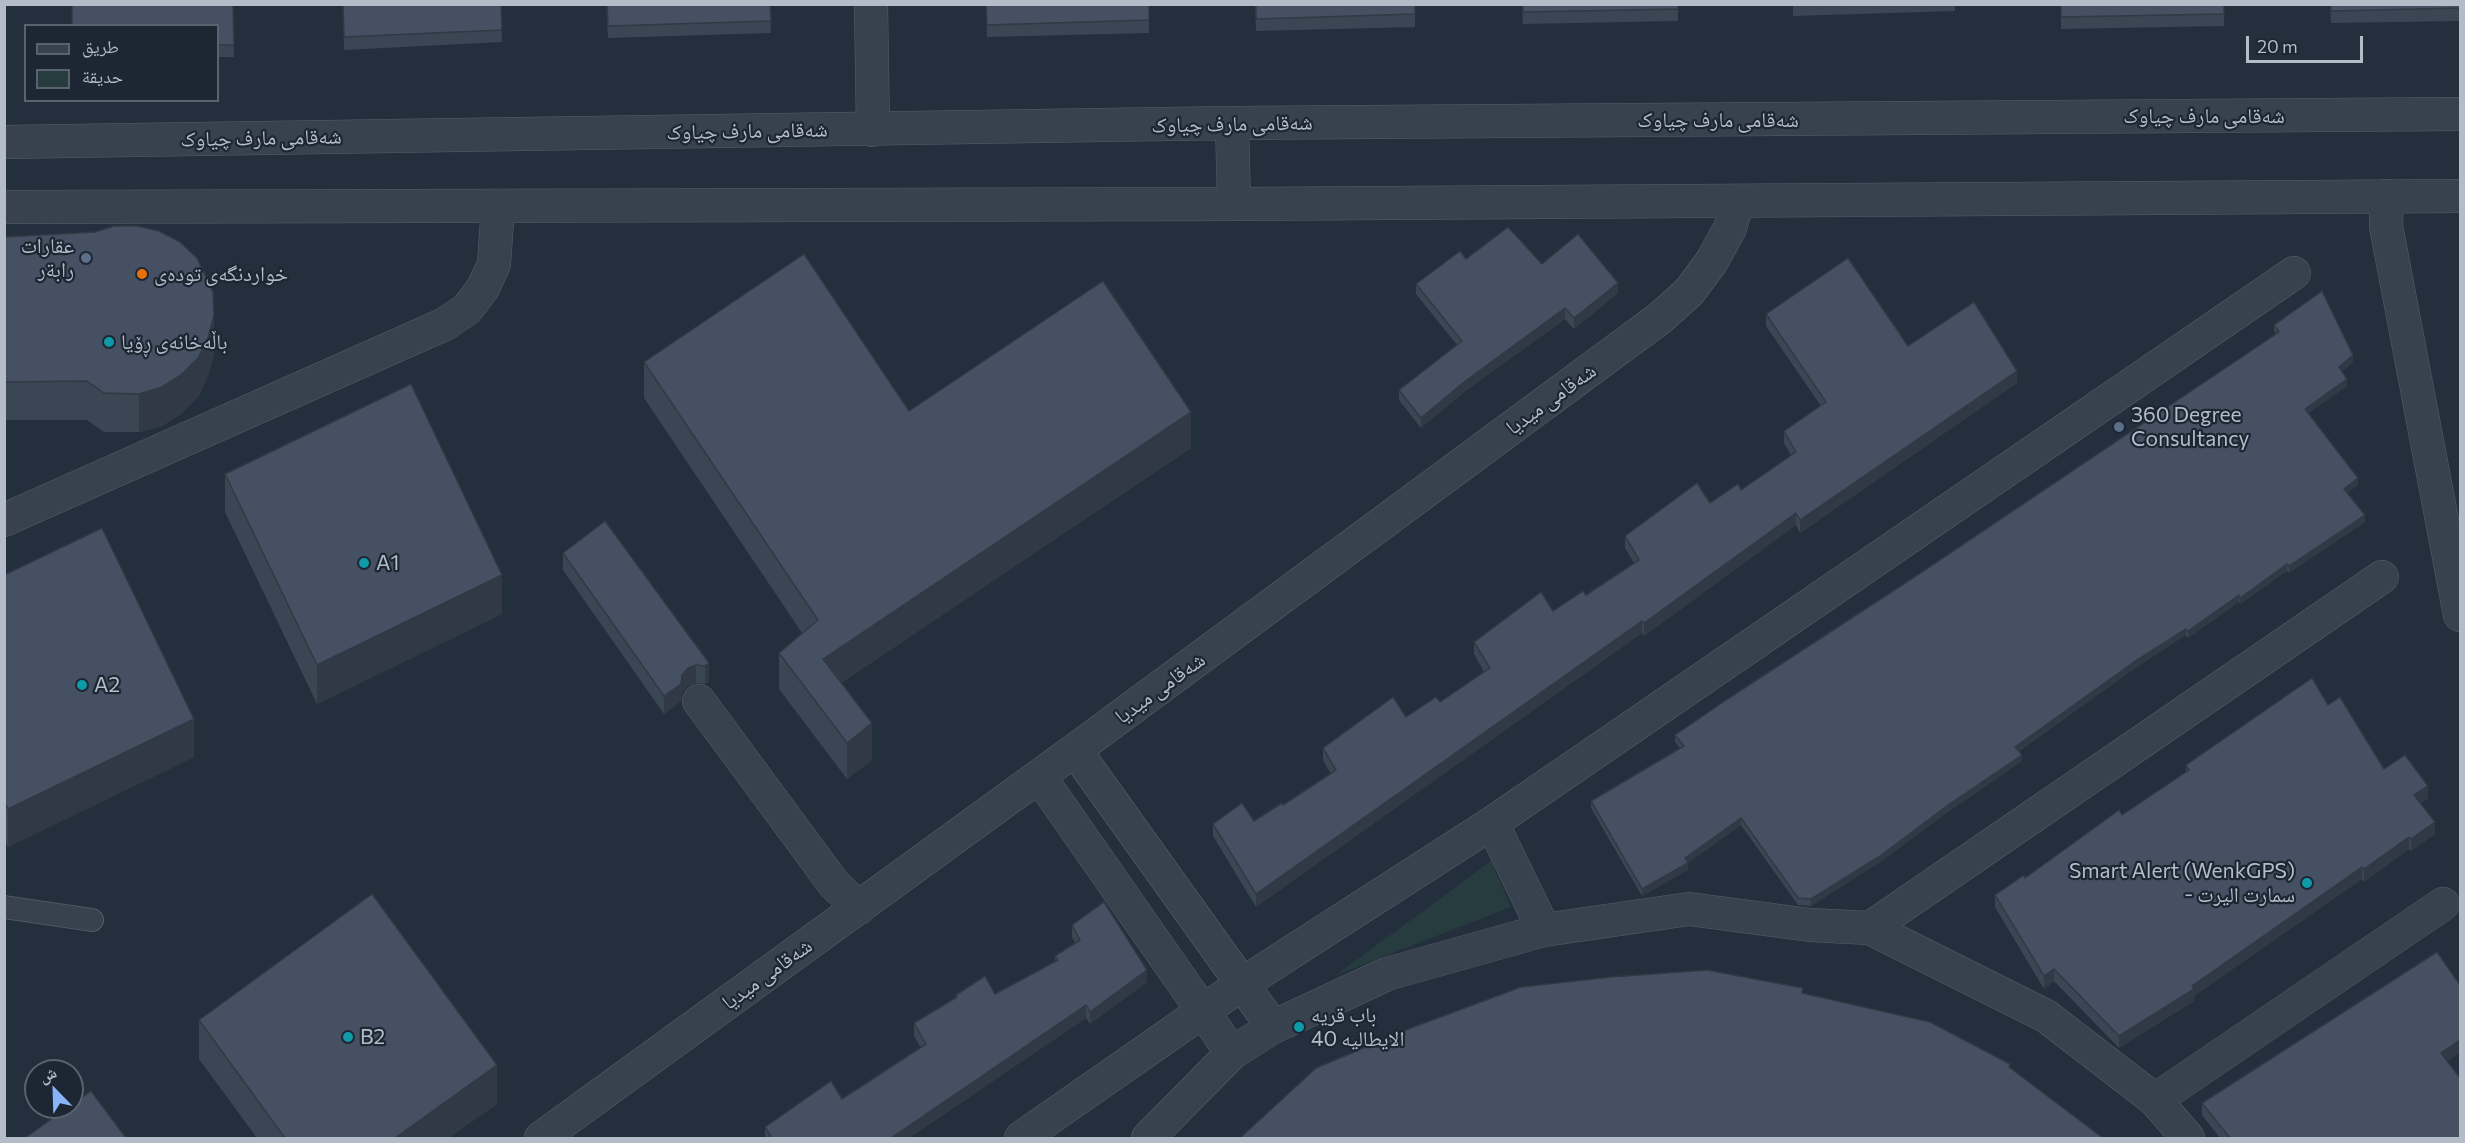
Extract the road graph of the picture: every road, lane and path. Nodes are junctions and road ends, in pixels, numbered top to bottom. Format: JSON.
{"nodes":[{"id":1,"x":871,"y":4,"type":"edge"},
{"id":2,"x":2460,"y":114,"type":"edge"},
{"id":3,"x":1232,"y":123,"type":"junction"},
{"id":4,"x":873,"y":129,"type":"junction"},
{"id":5,"x":4,"y":142,"type":"edge"},
{"id":6,"x":2387,"y":196,"type":"junction"},
{"id":7,"x":2460,"y":196,"type":"edge"},
{"id":8,"x":1738,"y":201,"type":"junction"},
{"id":9,"x":1234,"y":204,"type":"junction"},
{"id":10,"x":498,"y":206,"type":"junction"},
{"id":11,"x":4,"y":207,"type":"edge"},
{"id":12,"x":2294,"y":273,"type":"dead end"},
{"id":13,"x":4,"y":520,"type":"edge"},
{"id":14,"x":2382,"y":577,"type":"dead end"},
{"id":15,"x":2460,"y":615,"type":"edge"},
{"id":16,"x":699,"y":701,"type":"dead end"},
{"id":17,"x":1075,"y":750,"type":"junction"},
{"id":18,"x":1039,"y":776,"type":"junction"},
{"id":19,"x":1492,"y":823,"type":"junction"},
{"id":20,"x":2443,"y":904,"type":"dead end"},
{"id":21,"x":4,"y":907,"type":"edge"},
{"id":22,"x":859,"y":908,"type":"junction"},
{"id":23,"x":92,"y":920,"type":"dead end"},
{"id":24,"x":1870,"y":928,"type":"junction"},
{"id":25,"x":1544,"y":930,"type":"junction"},
{"id":26,"x":1242,"y":984,"type":"junction"},
{"id":27,"x":1202,"y":1011,"type":"junction"},
{"id":28,"x":1273,"y":1027,"type":"junction"},
{"id":29,"x":1232,"y":1053,"type":"junction"},
{"id":30,"x":2156,"y":1100,"type":"junction"},
{"id":31,"x":541,"y":1138,"type":"edge"},
{"id":32,"x":1021,"y":1138,"type":"edge"},
{"id":33,"x":1148,"y":1138,"type":"edge"},
{"id":34,"x":2188,"y":1138,"type":"edge"}],
"edges":[{"from":1,"to":4,"type":"street"},
{"from":2,"to":3,"type":"street","name":"شەقامی مارف چیاوک"},
{"from":3,"to":4,"type":"street","name":"شەقامی مارف چیاوک"},
{"from":3,"to":9,"type":"street"},
{"from":4,"to":5,"type":"street","name":"شەقامی مارف چیاوک"},
{"from":6,"to":7,"type":"street"},
{"from":6,"to":8,"type":"street"},
{"from":6,"to":15,"type":"street"},
{"from":8,"to":9,"type":"street"},
{"from":8,"to":17,"type":"street","name":"شەقامی میدیا"},
{"from":9,"to":10,"type":"street"},
{"from":10,"to":11,"type":"street"},
{"from":10,"to":13,"type":"street"},
{"from":12,"to":19,"type":"street"},
{"from":14,"to":24,"type":"street"},
{"from":16,"to":22,"type":"street"},
{"from":17,"to":18,"type":"street","name":"شەقامی میدیا"},
{"from":17,"to":26,"type":"street"},
{"from":18,"to":22,"type":"street","name":"شەقامی میدیا"},
{"from":18,"to":27,"type":"street"},
{"from":19,"to":25,"type":"street"},
{"from":19,"to":26,"type":"street"},
{"from":20,"to":30,"type":"street"},
{"from":21,"to":23,"type":"lane"},
{"from":22,"to":31,"type":"street","name":"شەقامی میدیا"},
{"from":24,"to":25,"type":"street"},
{"from":24,"to":30,"type":"street"},
{"from":25,"to":28,"type":"street"},
{"from":26,"to":27,"type":"street"},
{"from":26,"to":28,"type":"street"},
{"from":27,"to":29,"type":"street"},
{"from":27,"to":32,"type":"street"},
{"from":28,"to":29,"type":"street"},
{"from":29,"to":33,"type":"street"},
{"from":30,"to":34,"type":"street"}]}
